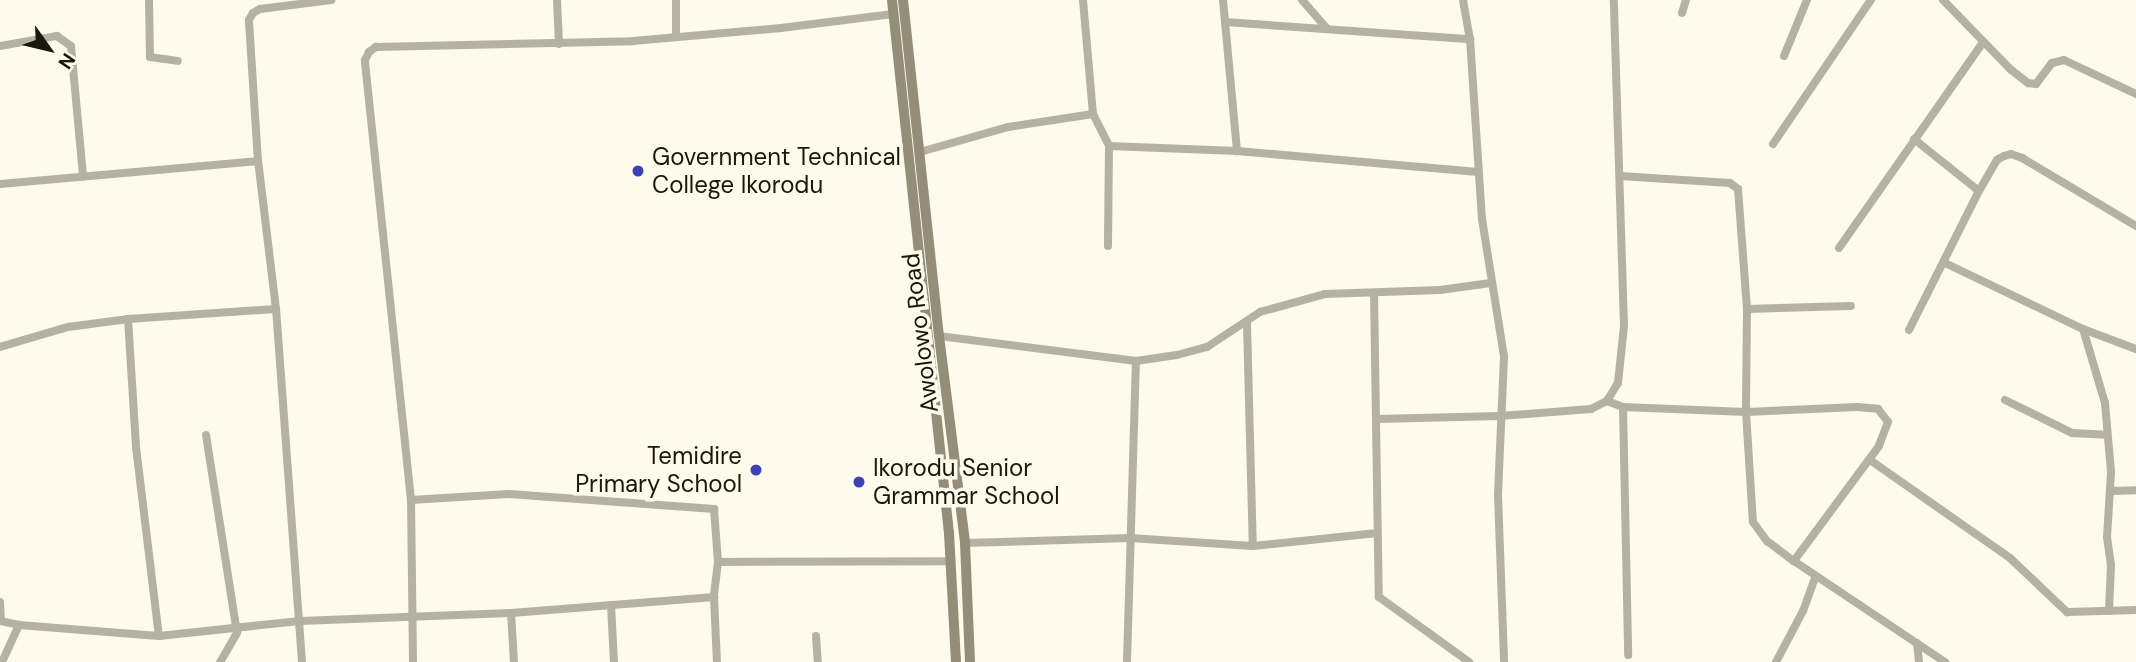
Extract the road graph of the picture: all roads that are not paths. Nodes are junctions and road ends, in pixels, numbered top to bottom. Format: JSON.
{"nodes":[{"id":1,"x":149,"y":0,"type":"edge"},
{"id":2,"x":331,"y":0,"type":"edge"},
{"id":3,"x":557,"y":0,"type":"edge"},
{"id":4,"x":676,"y":0,"type":"edge"},
{"id":5,"x":892,"y":0,"type":"edge"},
{"id":6,"x":903,"y":0,"type":"edge"},
{"id":7,"x":1083,"y":0,"type":"edge"},
{"id":8,"x":1223,"y":0,"type":"edge"},
{"id":9,"x":1302,"y":0,"type":"edge"},
{"id":10,"x":1463,"y":0,"type":"edge"},
{"id":11,"x":1614,"y":0,"type":"edge"},
{"id":12,"x":1686,"y":0,"type":"edge"},
{"id":13,"x":1807,"y":0,"type":"edge"},
{"id":14,"x":1871,"y":0,"type":"edge"},
{"id":15,"x":1943,"y":0,"type":"edge"},
{"id":16,"x":1682,"y":13,"type":"dead end"},
{"id":17,"x":893,"y":14,"type":"junction"},
{"id":18,"x":1225,"y":22,"type":"junction"},
{"id":19,"x":1326,"y":28,"type":"junction"},
{"id":20,"x":676,"y":36,"type":"junction"},
{"id":21,"x":1470,"y":39,"type":"junction"},
{"id":22,"x":1983,"y":42,"type":"junction"},
{"id":23,"x":559,"y":44,"type":"junction"},
{"id":24,"x":0,"y":46,"type":"edge"},
{"id":25,"x":1784,"y":56,"type":"dead end"},
{"id":26,"x":178,"y":61,"type":"dead end"},
{"id":27,"x":2136,"y":94,"type":"edge"},
{"id":28,"x":1093,"y":114,"type":"junction"},
{"id":29,"x":1914,"y":139,"type":"junction"},
{"id":30,"x":1773,"y":144,"type":"dead end"},
{"id":31,"x":1109,"y":146,"type":"junction"},
{"id":32,"x":1237,"y":151,"type":"junction"},
{"id":33,"x":920,"y":152,"type":"junction"},
{"id":34,"x":258,"y":161,"type":"junction"},
{"id":35,"x":1478,"y":172,"type":"junction"},
{"id":36,"x":83,"y":176,"type":"junction"},
{"id":37,"x":1620,"y":176,"type":"junction"},
{"id":38,"x":0,"y":184,"type":"edge"},
{"id":39,"x":1979,"y":191,"type":"junction"},
{"id":40,"x":2136,"y":226,"type":"edge"},
{"id":41,"x":1108,"y":246,"type":"dead end"},
{"id":42,"x":1839,"y":248,"type":"dead end"},
{"id":43,"x":1945,"y":263,"type":"junction"},
{"id":44,"x":1491,"y":283,"type":"junction"},
{"id":45,"x":1374,"y":293,"type":"junction"},
{"id":46,"x":1851,"y":306,"type":"dead end"},
{"id":47,"x":276,"y":309,"type":"junction"},
{"id":48,"x":1747,"y":309,"type":"junction"},
{"id":49,"x":128,"y":319,"type":"junction"},
{"id":50,"x":1247,"y":324,"type":"junction"},
{"id":51,"x":2083,"y":329,"type":"junction"},
{"id":52,"x":1909,"y":330,"type":"dead end"},
{"id":53,"x":939,"y":335,"type":"junction"},
{"id":54,"x":0,"y":347,"type":"edge"},
{"id":55,"x":2136,"y":349,"type":"edge"},
{"id":56,"x":1136,"y":361,"type":"junction"},
{"id":57,"x":2005,"y":400,"type":"dead end"},
{"id":58,"x":1607,"y":401,"type":"junction"},
{"id":59,"x":1623,"y":407,"type":"junction"},
{"id":60,"x":1746,"y":412,"type":"junction"},
{"id":61,"x":1500,"y":416,"type":"junction"},
{"id":62,"x":1377,"y":419,"type":"junction"},
{"id":63,"x":206,"y":435,"type":"dead end"},
{"id":64,"x":2106,"y":435,"type":"junction"},
{"id":65,"x":1870,"y":460,"type":"junction"},
{"id":66,"x":2136,"y":490,"type":"edge"},
{"id":67,"x":2110,"y":491,"type":"junction"},
{"id":68,"x":411,"y":500,"type":"junction"},
{"id":69,"x":1377,"y":533,"type":"junction"},
{"id":70,"x":1130,"y":538,"type":"junction"},
{"id":71,"x":965,"y":543,"type":"junction"},
{"id":72,"x":1253,"y":546,"type":"junction"},
{"id":73,"x":951,"y":561,"type":"junction"},
{"id":74,"x":1794,"y":561,"type":"junction"},
{"id":75,"x":718,"y":562,"type":"junction"},
{"id":76,"x":1816,"y":576,"type":"junction"},
{"id":77,"x":714,"y":597,"type":"junction"},
{"id":78,"x":0,"y":603,"type":"edge"},
{"id":79,"x":611,"y":604,"type":"junction"},
{"id":80,"x":2136,"y":610,"type":"edge"},
{"id":81,"x":2109,"y":611,"type":"junction"},
{"id":82,"x":511,"y":613,"type":"junction"},
{"id":83,"x":411,"y":617,"type":"junction"},
{"id":84,"x":0,"y":621,"type":"edge"},
{"id":85,"x":300,"y":621,"type":"junction"},
{"id":86,"x":19,"y":625,"type":"junction"},
{"id":87,"x":236,"y":628,"type":"junction"},
{"id":88,"x":159,"y":636,"type":"junction"},
{"id":89,"x":816,"y":636,"type":"dead end"},
{"id":90,"x":1917,"y":643,"type":"junction"},
{"id":91,"x":1628,"y":655,"type":"dead end"},
{"id":92,"x":2,"y":662,"type":"edge"},
{"id":93,"x":220,"y":662,"type":"edge"},
{"id":94,"x":302,"y":662,"type":"edge"},
{"id":95,"x":413,"y":662,"type":"edge"},
{"id":96,"x":514,"y":662,"type":"edge"},
{"id":97,"x":614,"y":662,"type":"edge"},
{"id":98,"x":717,"y":662,"type":"edge"},
{"id":99,"x":818,"y":662,"type":"edge"},
{"id":100,"x":956,"y":662,"type":"edge"},
{"id":101,"x":970,"y":662,"type":"edge"},
{"id":102,"x":1127,"y":662,"type":"edge"},
{"id":103,"x":1469,"y":662,"type":"edge"},
{"id":104,"x":1504,"y":662,"type":"edge"},
{"id":105,"x":1776,"y":662,"type":"edge"},
{"id":106,"x":1919,"y":662,"type":"edge"},
{"id":107,"x":1945,"y":662,"type":"edge"}],
"edges":[{"from":1,"to":26,"type":"street"},
{"from":2,"to":34,"type":"street"},
{"from":3,"to":23,"type":"street"},
{"from":4,"to":20,"type":"street"},
{"from":5,"to":17,"type":"main road","name":"Awolowo Road"},
{"from":6,"to":33,"type":"main road","name":"Awolowo Road"},
{"from":7,"to":28,"type":"street"},
{"from":8,"to":18,"type":"street"},
{"from":9,"to":19,"type":"street"},
{"from":10,"to":21,"type":"street"},
{"from":11,"to":37,"type":"street"},
{"from":12,"to":16,"type":"street"},
{"from":13,"to":25,"type":"street"},
{"from":14,"to":30,"type":"street"},
{"from":15,"to":22,"type":"street"},
{"from":17,"to":20,"type":"street"},
{"from":17,"to":73,"type":"main road","name":"Awolowo Road"},
{"from":18,"to":19,"type":"street"},
{"from":18,"to":32,"type":"street"},
{"from":19,"to":21,"type":"street"},
{"from":20,"to":23,"type":"street"},
{"from":21,"to":35,"type":"street"},
{"from":22,"to":27,"type":"street"},
{"from":22,"to":29,"type":"street"},
{"from":23,"to":68,"type":"street"},
{"from":24,"to":36,"type":"street"},
{"from":28,"to":31,"type":"street"},
{"from":28,"to":33,"type":"street"},
{"from":29,"to":39,"type":"street"},
{"from":29,"to":42,"type":"street"},
{"from":31,"to":32,"type":"street"},
{"from":31,"to":41,"type":"street"},
{"from":32,"to":35,"type":"street"},
{"from":33,"to":53,"type":"main road","name":"Awolowo Road"},
{"from":34,"to":36,"type":"street"},
{"from":34,"to":47,"type":"street"},
{"from":35,"to":44,"type":"street"},
{"from":36,"to":38,"type":"street"},
{"from":37,"to":48,"type":"street"},
{"from":37,"to":58,"type":"street"},
{"from":39,"to":40,"type":"street"},
{"from":39,"to":43,"type":"street"},
{"from":43,"to":51,"type":"street"},
{"from":43,"to":52,"type":"street"},
{"from":44,"to":45,"type":"street"},
{"from":44,"to":61,"type":"street"},
{"from":45,"to":50,"type":"street"},
{"from":45,"to":62,"type":"street"},
{"from":46,"to":48,"type":"street"},
{"from":47,"to":49,"type":"street"},
{"from":47,"to":85,"type":"street"},
{"from":48,"to":60,"type":"street"},
{"from":49,"to":54,"type":"street"},
{"from":49,"to":88,"type":"street"},
{"from":50,"to":56,"type":"street"},
{"from":50,"to":72,"type":"street"},
{"from":51,"to":55,"type":"street"},
{"from":51,"to":64,"type":"street"},
{"from":53,"to":56,"type":"street"},
{"from":53,"to":71,"type":"main road","name":"Awolowo Road"},
{"from":56,"to":70,"type":"street"},
{"from":57,"to":64,"type":"street"},
{"from":58,"to":59,"type":"street"},
{"from":58,"to":61,"type":"street"},
{"from":59,"to":60,"type":"street"},
{"from":59,"to":91,"type":"street"},
{"from":60,"to":65,"type":"street"},
{"from":60,"to":74,"type":"street"},
{"from":61,"to":62,"type":"street"},
{"from":61,"to":104,"type":"street"},
{"from":62,"to":69,"type":"street"},
{"from":63,"to":87,"type":"street"},
{"from":64,"to":67,"type":"street"},
{"from":65,"to":74,"type":"street"},
{"from":65,"to":81,"type":"street"},
{"from":66,"to":67,"type":"street"},
{"from":67,"to":81,"type":"street"},
{"from":68,"to":75,"type":"street"},
{"from":68,"to":83,"type":"street"},
{"from":69,"to":72,"type":"street"},
{"from":69,"to":103,"type":"street"},
{"from":70,"to":71,"type":"street"},
{"from":70,"to":72,"type":"street"},
{"from":70,"to":102,"type":"street"},
{"from":71,"to":101,"type":"main road","name":"Awolowo Road"},
{"from":73,"to":75,"type":"street"},
{"from":73,"to":100,"type":"main road","name":"Awolowo Road"},
{"from":74,"to":76,"type":"street"},
{"from":75,"to":77,"type":"street"},
{"from":76,"to":90,"type":"street"},
{"from":76,"to":105,"type":"street"},
{"from":77,"to":79,"type":"street"},
{"from":77,"to":98,"type":"street"},
{"from":78,"to":84,"type":"street"},
{"from":79,"to":82,"type":"street"},
{"from":79,"to":97,"type":"street"},
{"from":80,"to":81,"type":"street"},
{"from":82,"to":83,"type":"street"},
{"from":82,"to":96,"type":"street"},
{"from":83,"to":85,"type":"street"},
{"from":83,"to":95,"type":"street"},
{"from":84,"to":86,"type":"street"},
{"from":85,"to":87,"type":"street"},
{"from":85,"to":94,"type":"street"},
{"from":86,"to":88,"type":"street"},
{"from":86,"to":92,"type":"street"},
{"from":87,"to":88,"type":"street"},
{"from":87,"to":93,"type":"street"},
{"from":89,"to":99,"type":"street"},
{"from":90,"to":106,"type":"street"},
{"from":90,"to":107,"type":"street"}]}
